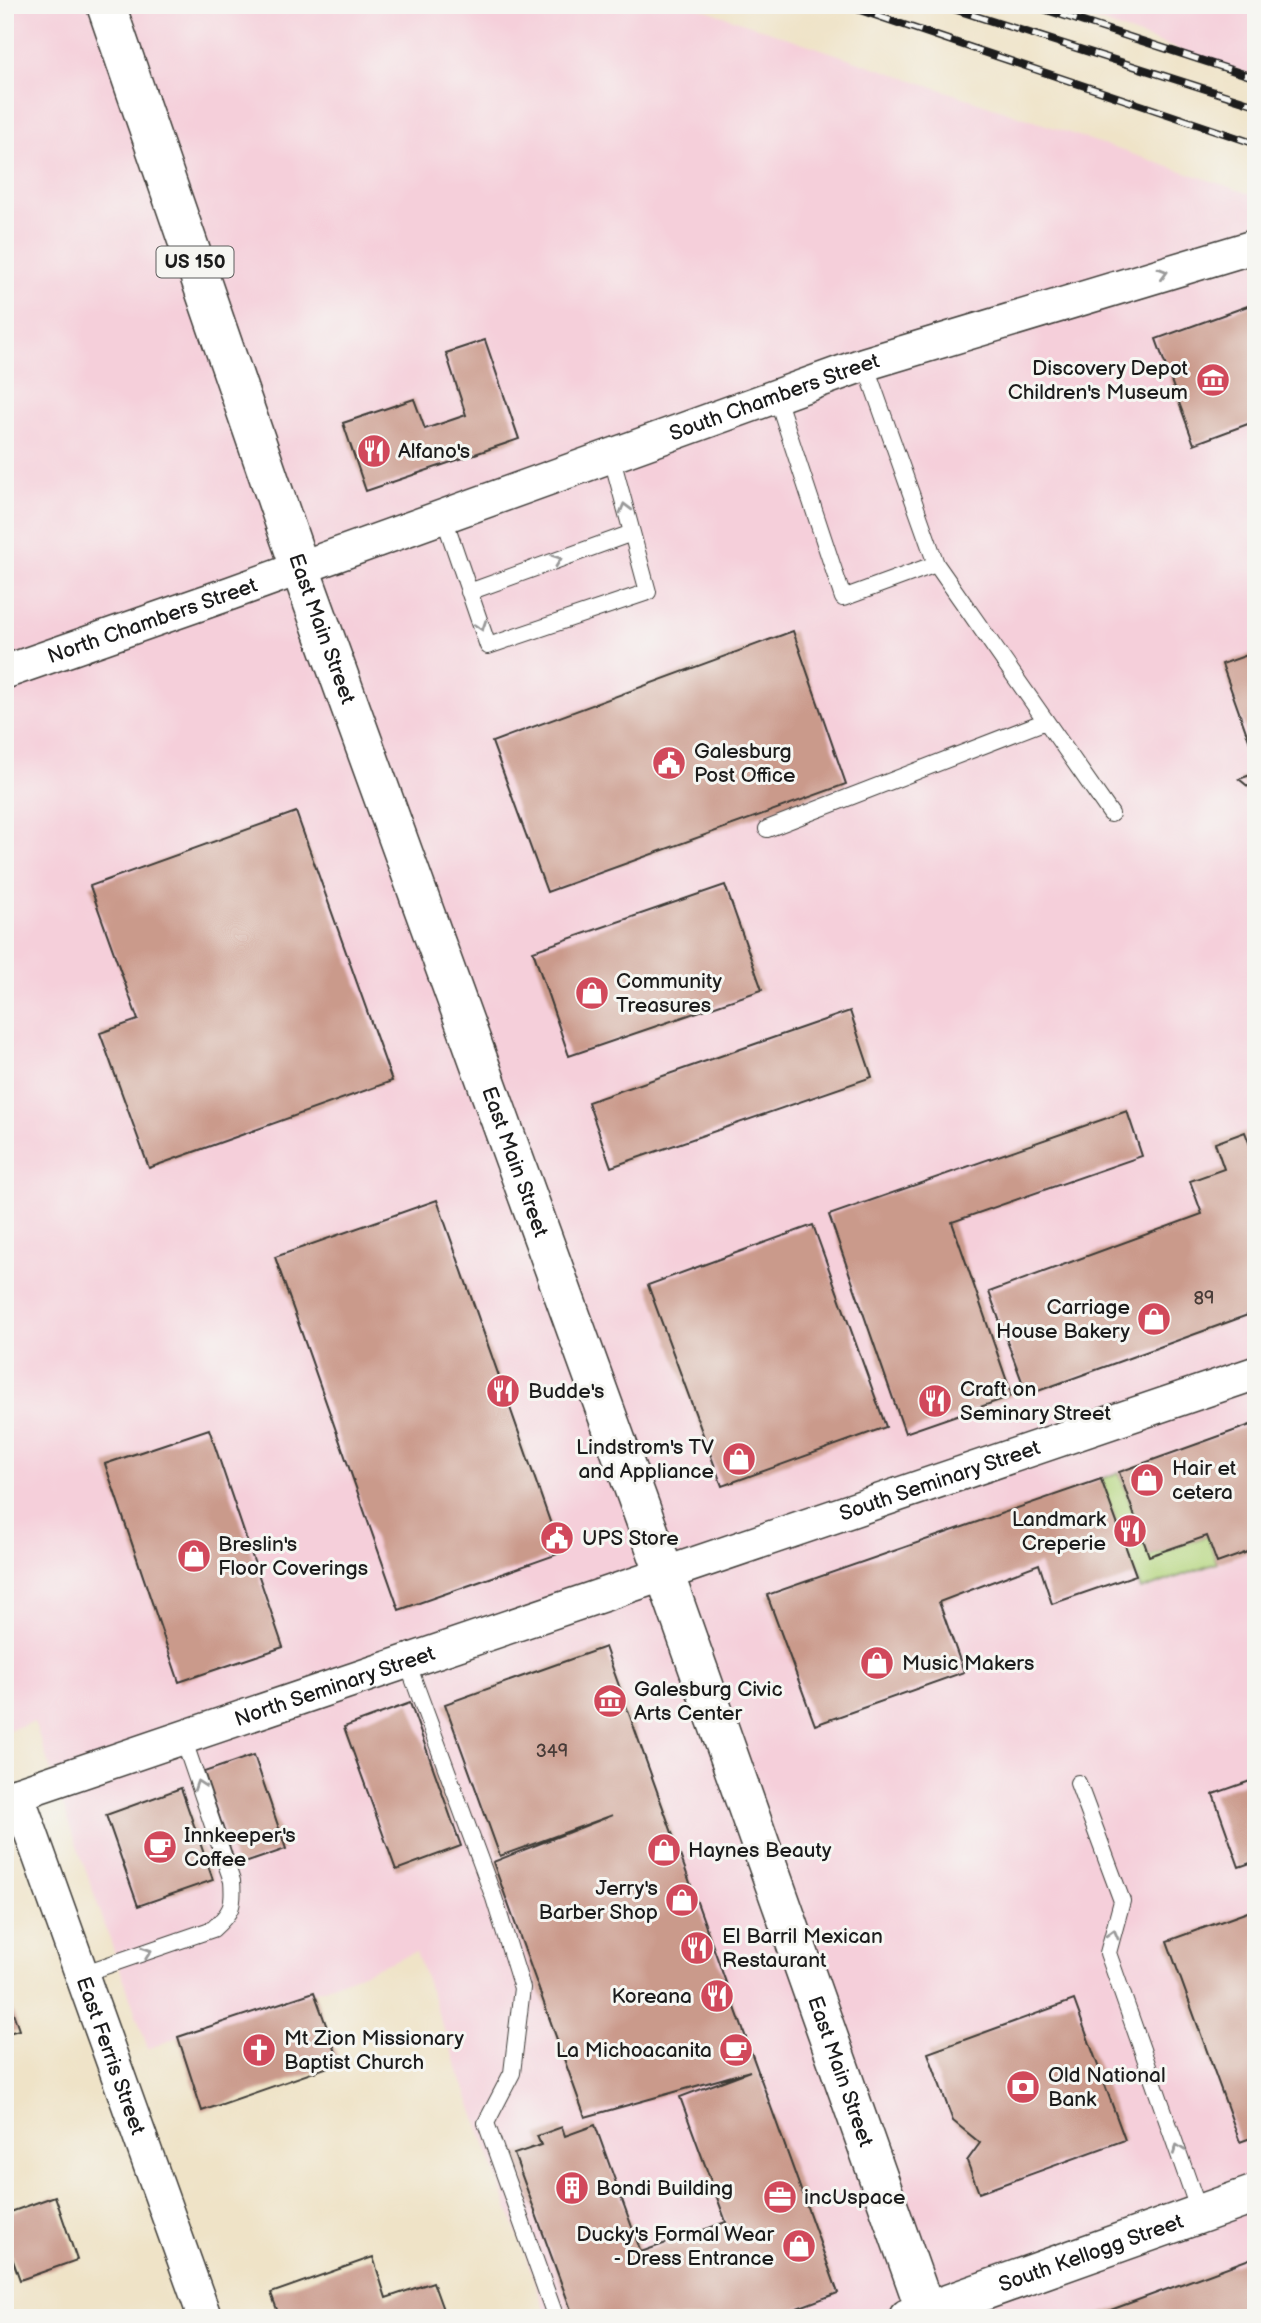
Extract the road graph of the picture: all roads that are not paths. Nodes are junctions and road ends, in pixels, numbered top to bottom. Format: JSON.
{"nodes":[{"id":1,"x":106,"y":5,"type":"edge"},
{"id":2,"x":1256,"y":246,"type":"edge"},
{"id":3,"x":865,"y":364,"type":"junction"},
{"id":4,"x":776,"y":395,"type":"junction"},
{"id":5,"x":611,"y":456,"type":"junction"},
{"id":6,"x":443,"y":515,"type":"junction"},
{"id":7,"x":632,"y":533,"type":"junction"},
{"id":8,"x":936,"y":564,"type":"junction"},
{"id":9,"x":300,"y":568,"type":"junction"},
{"id":10,"x":469,"y":592,"type":"junction"},
{"id":11,"x":5,"y":672,"type":"edge"},
{"id":12,"x":1046,"y":721,"type":"junction"},
{"id":13,"x":1111,"y":814,"type":"dead end"},
{"id":14,"x":767,"y":829,"type":"dead end"},
{"id":15,"x":1256,"y":1373,"type":"edge"},
{"id":16,"x":665,"y":1575,"type":"junction"},
{"id":17,"x":407,"y":1662,"type":"junction"},
{"id":18,"x":183,"y":1738,"type":"junction"},
{"id":19,"x":1078,"y":1783,"type":"dead end"},
{"id":20,"x":11,"y":1796,"type":"edge"},
{"id":21,"x":82,"y":1974,"type":"junction"},
{"id":22,"x":1256,"y":2194,"type":"edge"},
{"id":23,"x":1200,"y":2214,"type":"junction"},
{"id":24,"x":921,"y":2316,"type":"edge"},
{"id":25,"x":205,"y":2318,"type":"edge"},
{"id":26,"x":556,"y":2318,"type":"edge"}],
"edges":[{"from":1,"to":9,"type":"main road","name":"East Main Street","number":"US 150"},
{"from":3,"to":2,"type":"street","name":"South Chambers Street","one_way":true},
{"from":3,"to":4,"type":"street","name":"South Chambers Street"},
{"from":3,"to":8,"type":"lane"},
{"from":4,"to":5,"type":"street","name":"South Chambers Street"},
{"from":4,"to":8,"type":"lane"},
{"from":5,"to":6,"type":"street","name":"South Chambers Street"},
{"from":7,"to":5,"type":"lane","one_way":true},
{"from":6,"to":9,"type":"street","name":"South Chambers Street"},
{"from":6,"to":10,"type":"lane"},
{"from":10,"to":7,"type":"lane","one_way":true},
{"from":10,"to":7,"type":"lane","one_way":true},
{"from":8,"to":12,"type":"lane"},
{"from":9,"to":11,"type":"street","name":"North Chambers Street"},
{"from":9,"to":16,"type":"main road","name":"East Main Street","number":"US 150"},
{"from":12,"to":13,"type":"lane"},
{"from":12,"to":14,"type":"lane"},
{"from":15,"to":16,"type":"street","name":"South Seminary Street"},
{"from":16,"to":17,"type":"street","name":"North Seminary Street"},
{"from":16,"to":24,"type":"main road","name":"East Main Street","number":"US 150"},
{"from":17,"to":18,"type":"street","name":"North Seminary Street"},
{"from":17,"to":26,"type":"lane"},
{"from":18,"to":20,"type":"street","name":"North Seminary Street"},
{"from":21,"to":18,"type":"lane","one_way":true},
{"from":23,"to":19,"type":"lane","one_way":true},
{"from":20,"to":21,"type":"street","name":"East Ferris Street"},
{"from":21,"to":25,"type":"street","name":"East Ferris Street"},
{"from":22,"to":23,"type":"main road","name":"South Kellogg Street"},
{"from":23,"to":24,"type":"main road","name":"South Kellogg Street"}]}
